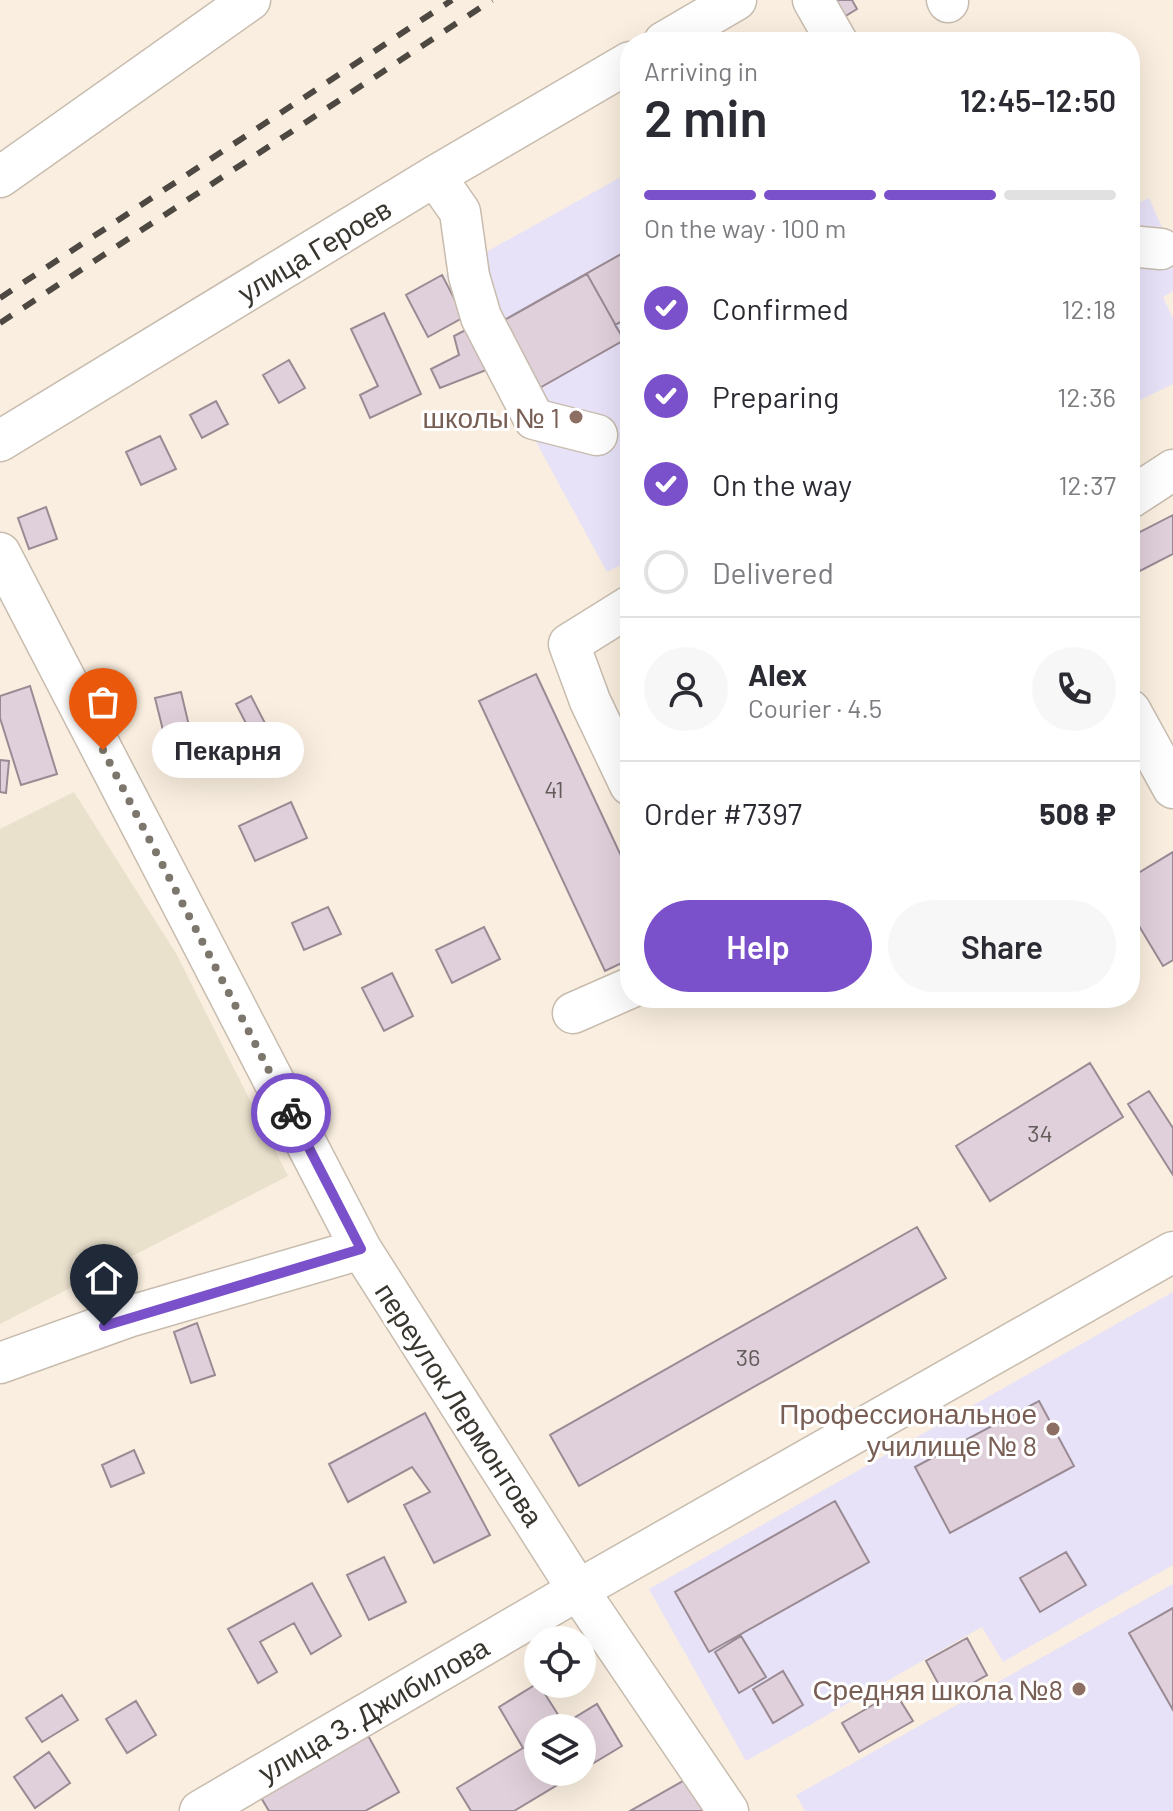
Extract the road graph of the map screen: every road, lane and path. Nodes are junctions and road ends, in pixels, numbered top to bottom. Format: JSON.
{"nodes":[{"id":1,"x":736,"y":0,"type":"edge"},
{"id":2,"x":813,"y":0,"type":"edge"},
{"id":3,"x":244,"y":2,"type":"edge"},
{"id":4,"x":681,"y":32,"type":"edge"},
{"id":5,"x":831,"y":32,"type":"edge"},
{"id":6,"x":620,"y":68,"type":"edge"},
{"id":7,"x":435,"y":176,"type":"junction"},
{"id":8,"x":0,"y":177,"type":"edge"},
{"id":9,"x":597,"y":435,"type":"dead end"},
{"id":10,"x":0,"y":441,"type":"edge"},
{"id":11,"x":1173,"y":470,"type":"edge"},
{"id":12,"x":1140,"y":490,"type":"edge"},
{"id":13,"x":0,"y":553,"type":"edge"},
{"id":14,"x":620,"y":612,"type":"edge"},
{"id":15,"x":1140,"y":737,"type":"edge"},
{"id":16,"x":620,"y":764,"type":"edge"},
{"id":17,"x":1154,"y":775,"type":"edge"},
{"id":18,"x":620,"y":992,"type":"edge"},
{"id":19,"x":573,"y":1013,"type":"dead end"},
{"id":20,"x":361,"y":1249,"type":"junction"},
{"id":21,"x":1173,"y":1252,"type":"edge"},
{"id":22,"x":0,"y":1363,"type":"edge"},
{"id":23,"x":578,"y":1590,"type":"junction"},
{"id":24,"x":200,"y":1811,"type":"edge"},
{"id":25,"x":728,"y":1811,"type":"edge"}],
"edges":[{"from":1,"to":4,"type":"street"},
{"from":2,"to":5,"type":"street"},
{"from":3,"to":8,"type":"street"},
{"from":6,"to":7,"type":"street","name":"улица Героев"},
{"from":7,"to":9,"type":"street"},
{"from":7,"to":10,"type":"street","name":"улица Героев"},
{"from":11,"to":12,"type":"street"},
{"from":13,"to":20,"type":"street","name":"переулок Лермонтова"},
{"from":14,"to":16,"type":"street"},
{"from":15,"to":17,"type":"street"},
{"from":18,"to":19,"type":"street"},
{"from":20,"to":22,"type":"street"},
{"from":20,"to":23,"type":"street","name":"переулок Лермонтова"},
{"from":21,"to":23,"type":"street","name":"улица З. Джибилова"},
{"from":23,"to":24,"type":"street","name":"улица З. Джибилова"},
{"from":23,"to":25,"type":"street","name":"переулок Лермонтова"}]}
